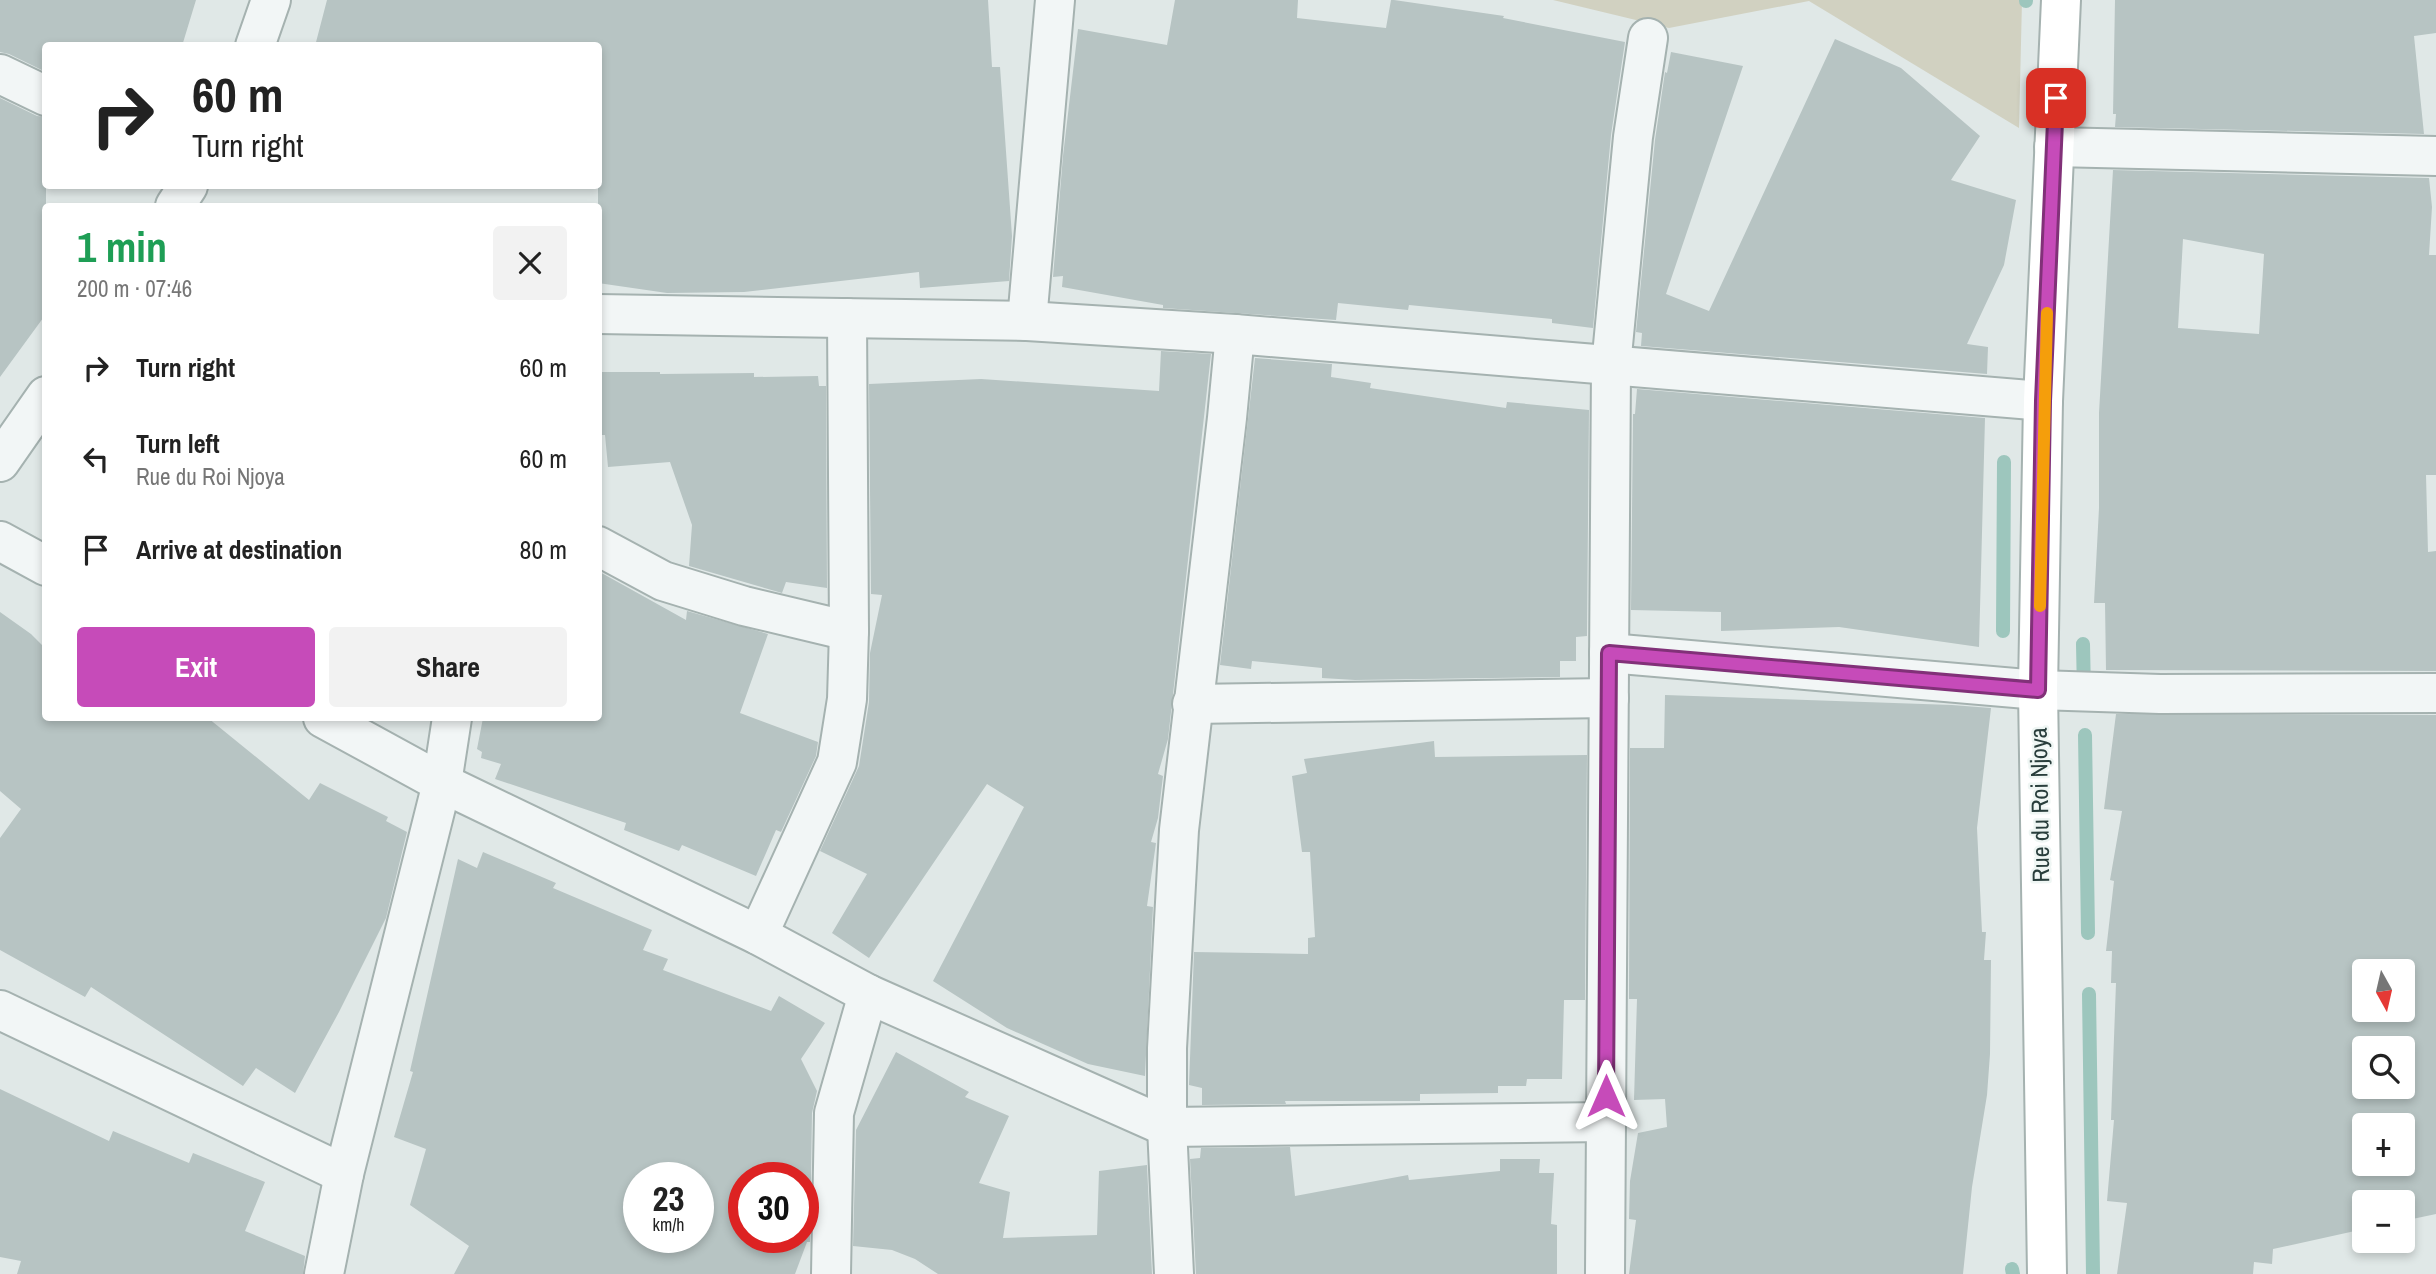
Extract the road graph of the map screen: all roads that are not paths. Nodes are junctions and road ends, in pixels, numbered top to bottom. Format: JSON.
{"nodes":[{"id":1,"x":271,"y":0,"type":"edge"},
{"id":2,"x":1055,"y":0,"type":"edge"},
{"id":3,"x":2060,"y":0,"type":"edge"},
{"id":4,"x":1648,"y":38,"type":"dead end"},
{"id":5,"x":257,"y":42,"type":"edge"},
{"id":6,"x":0,"y":74,"type":"edge"},
{"id":7,"x":42,"y":94,"type":"edge"},
{"id":8,"x":2054,"y":147,"type":"junction"},
{"id":9,"x":2436,"y":156,"type":"edge"},
{"id":10,"x":602,"y":314,"type":"edge"},
{"id":11,"x":846,"y":318,"type":"junction"},
{"id":12,"x":1027,"y":321,"type":"junction"},
{"id":13,"x":1234,"y":334,"type":"junction"},
{"id":14,"x":1611,"y":366,"type":"junction"},
{"id":15,"x":2043,"y":401,"type":"junction"},
{"id":16,"x":42,"y":403,"type":"edge"},
{"id":17,"x":0,"y":462,"type":"edge"},
{"id":18,"x":0,"y":541,"type":"edge"},
{"id":19,"x":602,"y":548,"type":"edge"},
{"id":20,"x":42,"y":564,"type":"edge"},
{"id":21,"x":849,"y":631,"type":"junction"},
{"id":22,"x":1609,"y":653,"type":"junction"},
{"id":23,"x":2038,"y":690,"type":"junction"},
{"id":24,"x":2436,"y":693,"type":"edge"},
{"id":25,"x":1609,"y":698,"type":"junction"},
{"id":26,"x":1192,"y":704,"type":"junction"},
{"id":27,"x":328,"y":721,"type":"edge"},
{"id":28,"x":452,"y":721,"type":"edge"},
{"id":29,"x":442,"y":783,"type":"junction"},
{"id":30,"x":758,"y":935,"type":"junction"},
{"id":31,"x":868,"y":994,"type":"junction"},
{"id":32,"x":0,"y":1010,"type":"edge"},
{"id":33,"x":1606,"y":1122,"type":"junction"},
{"id":34,"x":1167,"y":1127,"type":"junction"},
{"id":35,"x":344,"y":1174,"type":"junction"},
{"id":36,"x":324,"y":1274,"type":"edge"},
{"id":37,"x":831,"y":1274,"type":"edge"},
{"id":38,"x":1174,"y":1274,"type":"edge"},
{"id":39,"x":1605,"y":1274,"type":"edge"},
{"id":40,"x":2047,"y":1274,"type":"edge"}],
"edges":[{"from":1,"to":5,"type":"street"},
{"from":2,"to":12,"type":"street"},
{"from":3,"to":8,"type":"main road","name":"Rue du Roi Njoya"},
{"from":4,"to":14,"type":"street"},
{"from":6,"to":7,"type":"street"},
{"from":8,"to":9,"type":"street"},
{"from":8,"to":15,"type":"main road","name":"Rue du Roi Njoya"},
{"from":10,"to":11,"type":"street"},
{"from":11,"to":12,"type":"street"},
{"from":11,"to":21,"type":"street"},
{"from":12,"to":13,"type":"street"},
{"from":13,"to":14,"type":"street"},
{"from":13,"to":26,"type":"street"},
{"from":14,"to":15,"type":"street"},
{"from":14,"to":22,"type":"street"},
{"from":15,"to":23,"type":"main road","name":"Rue du Roi Njoya"},
{"from":16,"to":17,"type":"street"},
{"from":18,"to":20,"type":"street"},
{"from":19,"to":21,"type":"street"},
{"from":21,"to":30,"type":"street"},
{"from":22,"to":23,"type":"street"},
{"from":22,"to":25,"type":"street"},
{"from":23,"to":24,"type":"street"},
{"from":23,"to":40,"type":"main road","name":"Rue du Roi Njoya"},
{"from":25,"to":26,"type":"street"},
{"from":25,"to":33,"type":"street"},
{"from":26,"to":34,"type":"street"},
{"from":27,"to":29,"type":"street"},
{"from":28,"to":29,"type":"street"},
{"from":29,"to":30,"type":"street"},
{"from":29,"to":35,"type":"street"},
{"from":30,"to":31,"type":"street"},
{"from":31,"to":34,"type":"street"},
{"from":31,"to":37,"type":"street"},
{"from":32,"to":35,"type":"street"},
{"from":33,"to":34,"type":"street"},
{"from":33,"to":39,"type":"street"},
{"from":34,"to":38,"type":"street"},
{"from":35,"to":36,"type":"street"}]}
